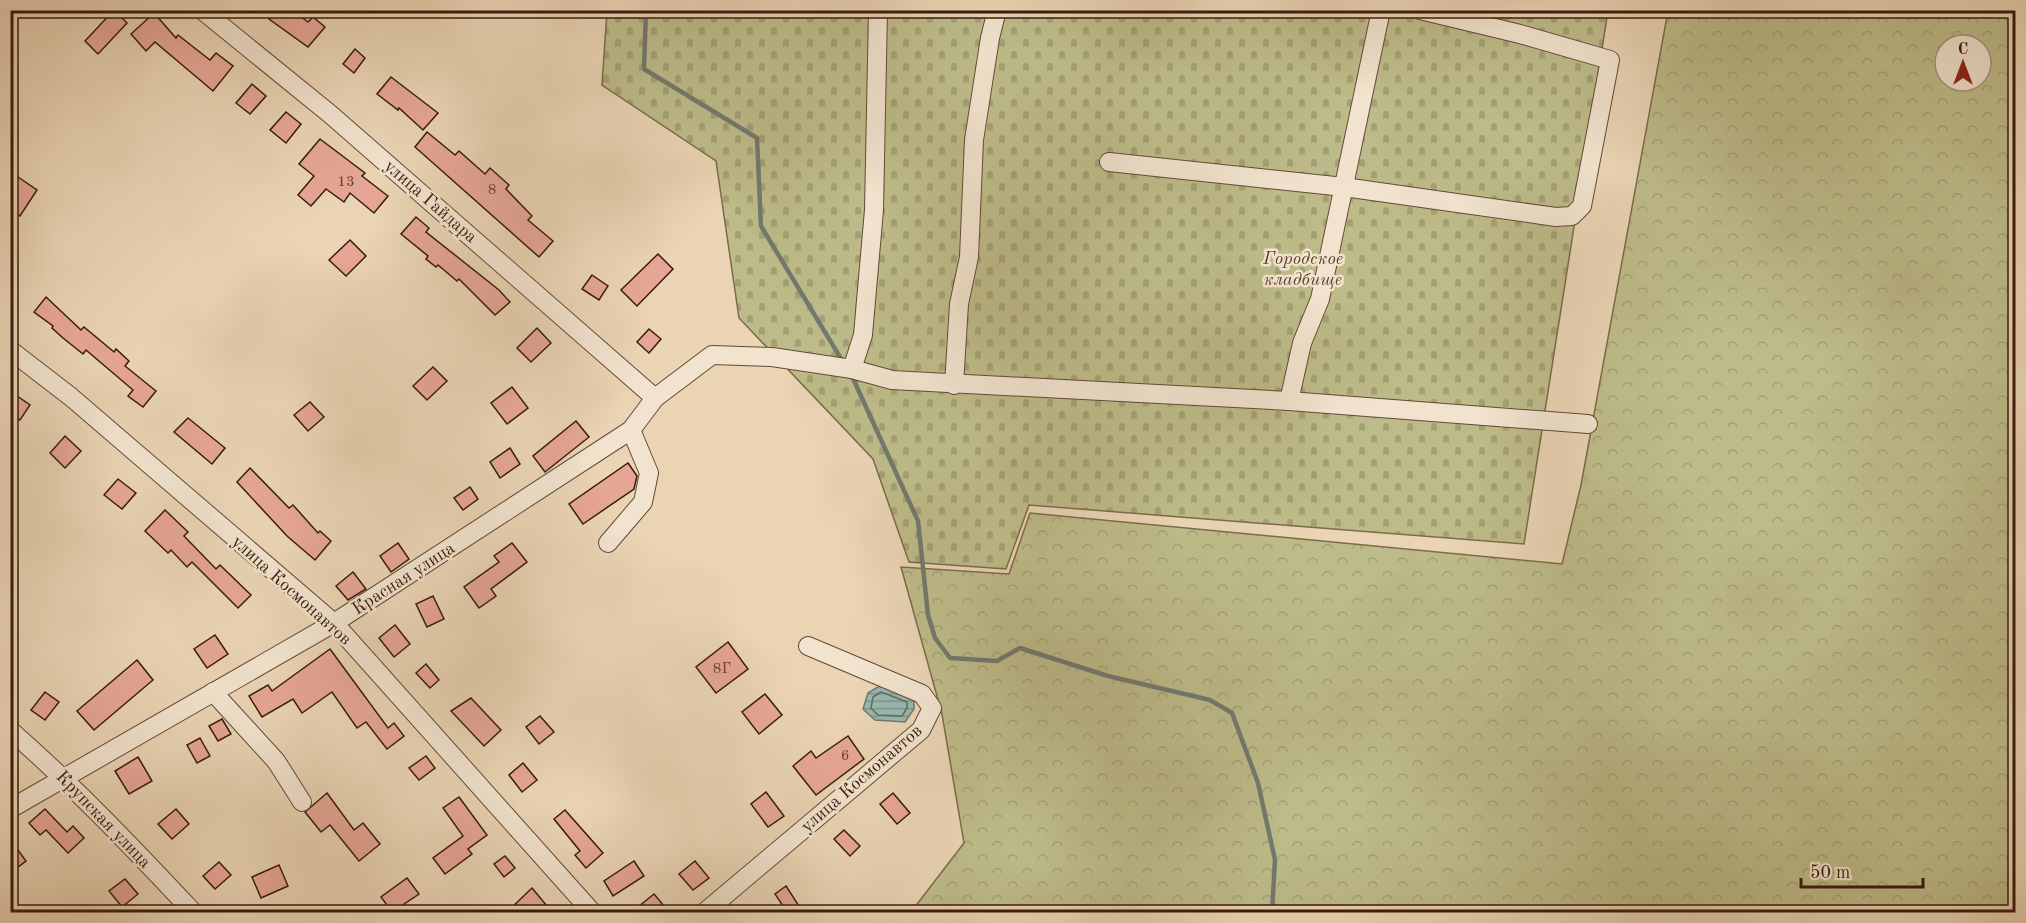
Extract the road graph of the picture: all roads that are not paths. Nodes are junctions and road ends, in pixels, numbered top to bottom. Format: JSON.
{"nodes":[{"id":1,"x":201,"y":10,"type":"edge"},
{"id":2,"x":878,"y":10,"type":"edge"},
{"id":3,"x":997,"y":10,"type":"edge"},
{"id":4,"x":1381,"y":10,"type":"edge"},
{"id":5,"x":1420,"y":10,"type":"edge"},
{"id":6,"x":1109,"y":162,"type":"dead end"},
{"id":7,"x":1344,"y":187,"type":"junction"},
{"id":8,"x":10,"y":350,"type":"edge"},
{"id":9,"x":852,"y":369,"type":"junction"},
{"id":10,"x":954,"y":385,"type":"junction"},
{"id":11,"x":655,"y":398,"type":"junction"},
{"id":12,"x":1288,"y":401,"type":"junction"},
{"id":13,"x":1588,"y":424,"type":"dead end"},
{"id":14,"x":631,"y":430,"type":"junction"},
{"id":15,"x":608,"y":543,"type":"dead end"},
{"id":16,"x":334,"y":623,"type":"junction"},
{"id":17,"x":808,"y":646,"type":"dead end"},
{"id":18,"x":213,"y":692,"type":"junction"},
{"id":19,"x":10,"y":729,"type":"edge"},
{"id":20,"x":63,"y":777,"type":"junction"},
{"id":21,"x":302,"y":802,"type":"dead end"},
{"id":22,"x":10,"y":809,"type":"edge"},
{"id":23,"x":193,"y":912,"type":"edge"},
{"id":24,"x":592,"y":912,"type":"edge"},
{"id":25,"x":705,"y":912,"type":"edge"}],
"edges":[{"from":1,"to":11,"type":"street","name":"улица Гайдара"},
{"from":2,"to":9,"type":"street"},
{"from":3,"to":10,"type":"street"},
{"from":4,"to":7,"type":"street"},
{"from":5,"to":7,"type":"street"},
{"from":6,"to":7,"type":"street"},
{"from":7,"to":12,"type":"street"},
{"from":8,"to":16,"type":"street","name":"улица Космонавтов"},
{"from":9,"to":10,"type":"street","name":"Красная улица"},
{"from":9,"to":11,"type":"street","name":"Красная улица"},
{"from":10,"to":12,"type":"street","name":"Красная улица"},
{"from":11,"to":14,"type":"street","name":"Красная улица"},
{"from":12,"to":13,"type":"street","name":"Красная улица"},
{"from":14,"to":15,"type":"street"},
{"from":14,"to":16,"type":"street","name":"Красная улица"},
{"from":16,"to":18,"type":"street","name":"Красная улица"},
{"from":16,"to":24,"type":"street","name":"улица Космонавтов"},
{"from":17,"to":25,"type":"street","name":"улица Космонавтов"},
{"from":18,"to":20,"type":"street","name":"Красная улица"},
{"from":18,"to":21,"type":"street"},
{"from":19,"to":20,"type":"street","name":"Крупская улица"},
{"from":20,"to":22,"type":"street","name":"Красная улица"},
{"from":20,"to":23,"type":"street","name":"Крупская улица"}]}
